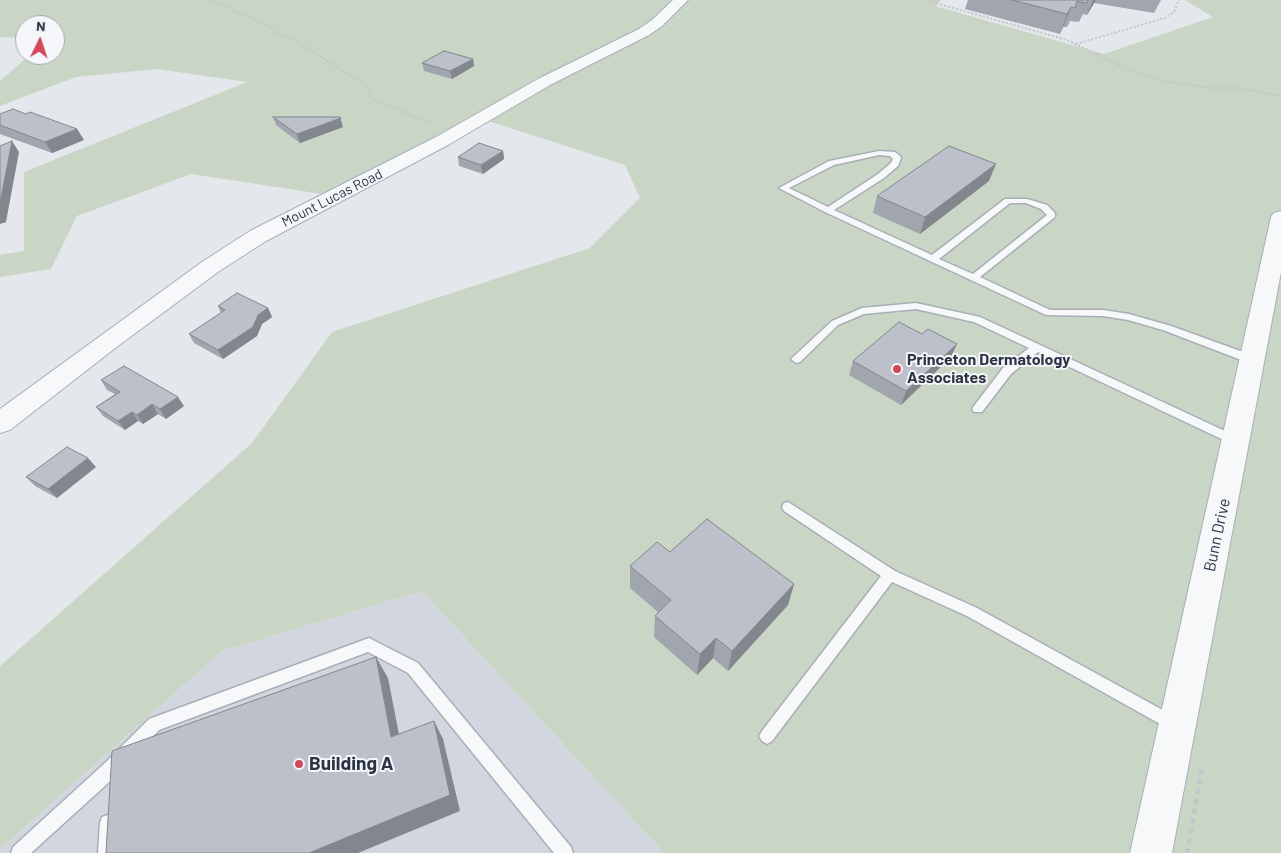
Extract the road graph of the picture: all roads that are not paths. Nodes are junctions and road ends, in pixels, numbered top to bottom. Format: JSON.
{"nodes":[{"id":1,"x":681,"y":0,"type":"edge"},
{"id":2,"x":828,"y":210,"type":"junction"},
{"id":3,"x":1281,"y":217,"type":"edge"},
{"id":4,"x":934,"y":259,"type":"junction"},
{"id":5,"x":974,"y":278,"type":"junction"},
{"id":6,"x":1037,"y":347,"type":"junction"},
{"id":7,"x":796,"y":359,"type":"dead end"},
{"id":8,"x":1252,"y":360,"type":"junction"},
{"id":9,"x":978,"y":409,"type":"dead end"},
{"id":10,"x":0,"y":424,"type":"edge"},
{"id":11,"x":1236,"y":441,"type":"junction"},
{"id":12,"x":788,"y":507,"type":"dead end"},
{"id":13,"x":890,"y":575,"type":"junction"},
{"id":14,"x":1177,"y":726,"type":"junction"},
{"id":15,"x":767,"y":736,"type":"dead end"},
{"id":16,"x":111,"y":769,"type":"junction"},
{"id":17,"x":110,"y":788,"type":"edge"},
{"id":18,"x":109,"y":806,"type":"edge"},
{"id":19,"x":19,"y":853,"type":"edge"},
{"id":20,"x":106,"y":853,"type":"edge"},
{"id":21,"x":565,"y":853,"type":"edge"},
{"id":22,"x":1151,"y":853,"type":"edge"}],
"edges":[{"from":1,"to":10,"type":"street","name":"Mount Lucas Road"},
{"from":2,"to":2,"type":"lane"},
{"from":2,"to":4,"type":"lane"},
{"from":3,"to":8,"type":"street","name":"Bunn Drive"},
{"from":4,"to":5,"type":"lane"},
{"from":4,"to":5,"type":"lane"},
{"from":5,"to":8,"type":"lane"},
{"from":6,"to":7,"type":"lane"},
{"from":6,"to":9,"type":"lane"},
{"from":6,"to":11,"type":"lane"},
{"from":8,"to":11,"type":"street","name":"Bunn Drive"},
{"from":11,"to":14,"type":"street","name":"Bunn Drive"},
{"from":12,"to":13,"type":"lane"},
{"from":13,"to":14,"type":"lane"},
{"from":13,"to":15,"type":"lane"},
{"from":14,"to":22,"type":"street","name":"Bunn Drive"},
{"from":16,"to":17,"type":"lane"},
{"from":16,"to":19,"type":"lane"},
{"from":16,"to":21,"type":"lane"},
{"from":18,"to":20,"type":"lane"}]}
